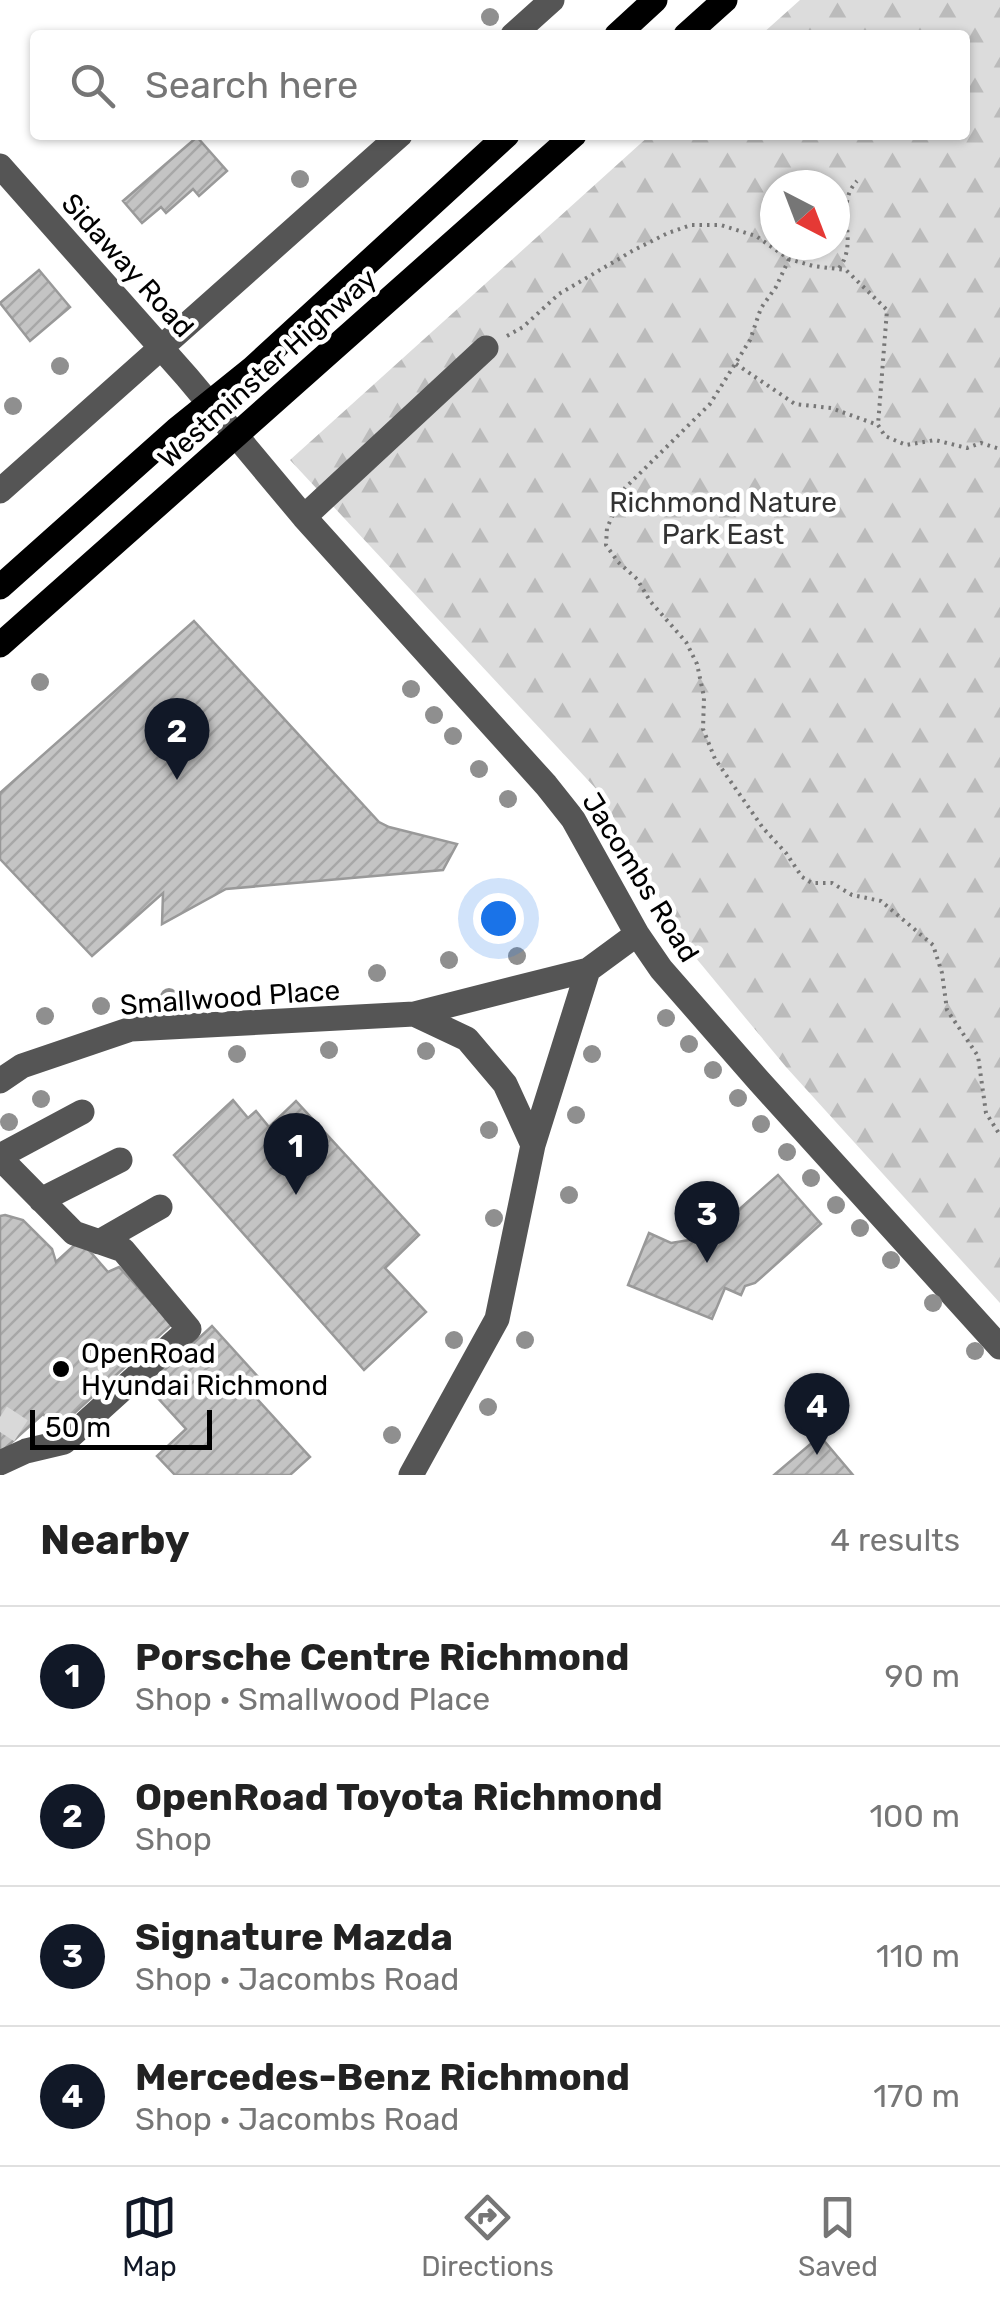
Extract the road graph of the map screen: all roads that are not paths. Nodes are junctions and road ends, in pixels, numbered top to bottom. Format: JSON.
{"nodes":[{"id":1,"x":552,"y":0,"type":"edge"},
{"id":2,"x":655,"y":0,"type":"edge"},
{"id":3,"x":725,"y":0,"type":"edge"},
{"id":4,"x":518,"y":30,"type":"edge"},
{"id":5,"x":622,"y":30,"type":"edge"},
{"id":6,"x":692,"y":30,"type":"edge"},
{"id":7,"x":394,"y":140,"type":"edge"},
{"id":8,"x":502,"y":140,"type":"edge"},
{"id":9,"x":568,"y":140,"type":"edge"},
{"id":10,"x":0,"y":166,"type":"edge"},
{"id":11,"x":162,"y":348,"type":"junction"},
{"id":12,"x":486,"y":348,"type":"road end"},
{"id":13,"x":210,"y":404,"type":"junction"},
{"id":14,"x":236,"y":436,"type":"junction"},
{"id":15,"x":0,"y":491,"type":"edge"},
{"id":16,"x":304,"y":517,"type":"junction"},
{"id":17,"x":0,"y":587,"type":"edge"},
{"id":18,"x":0,"y":645,"type":"edge"},
{"id":19,"x":638,"y":934,"type":"junction"},
{"id":20,"x":588,"y":970,"type":"junction"},
{"id":21,"x":414,"y":1014,"type":"junction"},
{"id":22,"x":0,"y":1081,"type":"edge"},
{"id":23,"x":82,"y":1112,"type":"dead end"},
{"id":24,"x":532,"y":1145,"type":"junction"},
{"id":25,"x":0,"y":1157,"type":"edge"},
{"id":26,"x":120,"y":1160,"type":"dead end"},
{"id":27,"x":41,"y":1200,"type":"junction"},
{"id":28,"x":160,"y":1207,"type":"dead end"},
{"id":29,"x":99,"y":1242,"type":"junction"},
{"id":30,"x":1000,"y":1346,"type":"edge"},
{"id":31,"x":23,"y":1432,"type":"tunnel mouth"},
{"id":32,"x":44,"y":1446,"type":"junction"},
{"id":33,"x":0,"y":1463,"type":"edge"},
{"id":34,"x":411,"y":1475,"type":"edge"}],
"edges":[{"from":1,"to":4,"type":"street"},
{"from":2,"to":5,"type":"main road"},
{"from":3,"to":6,"type":"main road"},
{"from":7,"to":11,"type":"street"},
{"from":8,"to":13,"type":"main road","name":"Westminster Highway"},
{"from":9,"to":14,"type":"main road","name":"Westminster Highway"},
{"from":10,"to":11,"type":"street","name":"Sidaway Road"},
{"from":11,"to":13,"type":"street","name":"Sidaway Road"},
{"from":11,"to":15,"type":"street"},
{"from":12,"to":16,"type":"street"},
{"from":13,"to":14,"type":"street","name":"Sidaway Road"},
{"from":13,"to":17,"type":"main road","name":"Westminster Highway"},
{"from":14,"to":16,"type":"street","name":"Jacombs Road"},
{"from":14,"to":18,"type":"main road","name":"Westminster Highway"},
{"from":16,"to":19,"type":"street","name":"Jacombs Road"},
{"from":19,"to":20,"type":"street","name":"Smallwood Place"},
{"from":19,"to":30,"type":"street","name":"Jacombs Road"},
{"from":20,"to":21,"type":"street","name":"Smallwood Place"},
{"from":20,"to":24,"type":"street"},
{"from":21,"to":22,"type":"street","name":"Smallwood Place"},
{"from":21,"to":24,"type":"street","name":"Smallwood Place"},
{"from":23,"to":25,"type":"street"},
{"from":24,"to":34,"type":"street"},
{"from":25,"to":27,"type":"street"},
{"from":26,"to":27,"type":"street"},
{"from":27,"to":29,"type":"street"},
{"from":28,"to":29,"type":"street"},
{"from":29,"to":32,"type":"street"},
{"from":31,"to":32,"type":"street"},
{"from":32,"to":33,"type":"street"}]}
